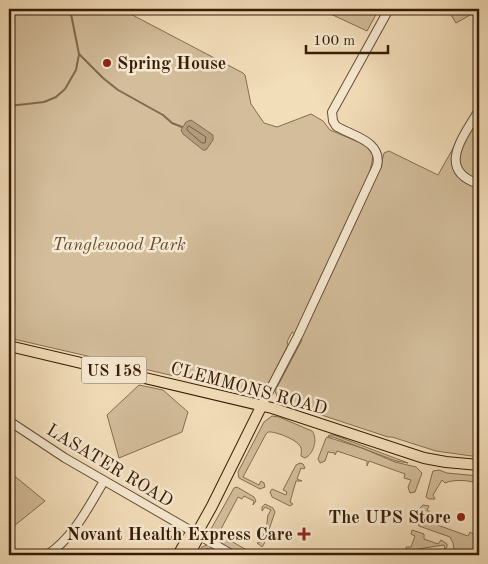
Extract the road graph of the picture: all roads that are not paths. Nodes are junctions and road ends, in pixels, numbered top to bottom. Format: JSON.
{"nodes":[{"id":1,"x":389,"y":9,"type":"edge"},
{"id":2,"x":479,"y":110,"type":"edge"},
{"id":3,"x":479,"y":184,"type":"edge"},
{"id":4,"x":9,"y":346,"type":"edge"},
{"id":5,"x":262,"y":405,"type":"junction"},
{"id":6,"x":9,"y":421,"type":"edge"},
{"id":7,"x":479,"y":465,"type":"edge"},
{"id":8,"x":104,"y":481,"type":"junction"},
{"id":9,"x":197,"y":534,"type":"junction"},
{"id":10,"x":47,"y":555,"type":"edge"},
{"id":11,"x":178,"y":555,"type":"edge"},
{"id":12,"x":189,"y":555,"type":"edge"},
{"id":13,"x":233,"y":555,"type":"edge"}],
"edges":[{"from":1,"to":5,"type":"street"},
{"from":2,"to":3,"type":"street"},
{"from":4,"to":5,"type":"main road","name":"CLEMMONS ROAD","number":"US 158"},
{"from":5,"to":7,"type":"main road","name":"CLEMMONS ROAD","number":"US 158"},
{"from":5,"to":9,"type":"main road"},
{"from":6,"to":8,"type":"street","name":"LASATER ROAD"},
{"from":8,"to":9,"type":"street","name":"LASATER ROAD"},
{"from":8,"to":10,"type":"street"},
{"from":9,"to":11,"type":"main road"},
{"from":9,"to":12,"type":"main road"},
{"from":9,"to":13,"type":"street","name":"LASATER ROAD"}]}
